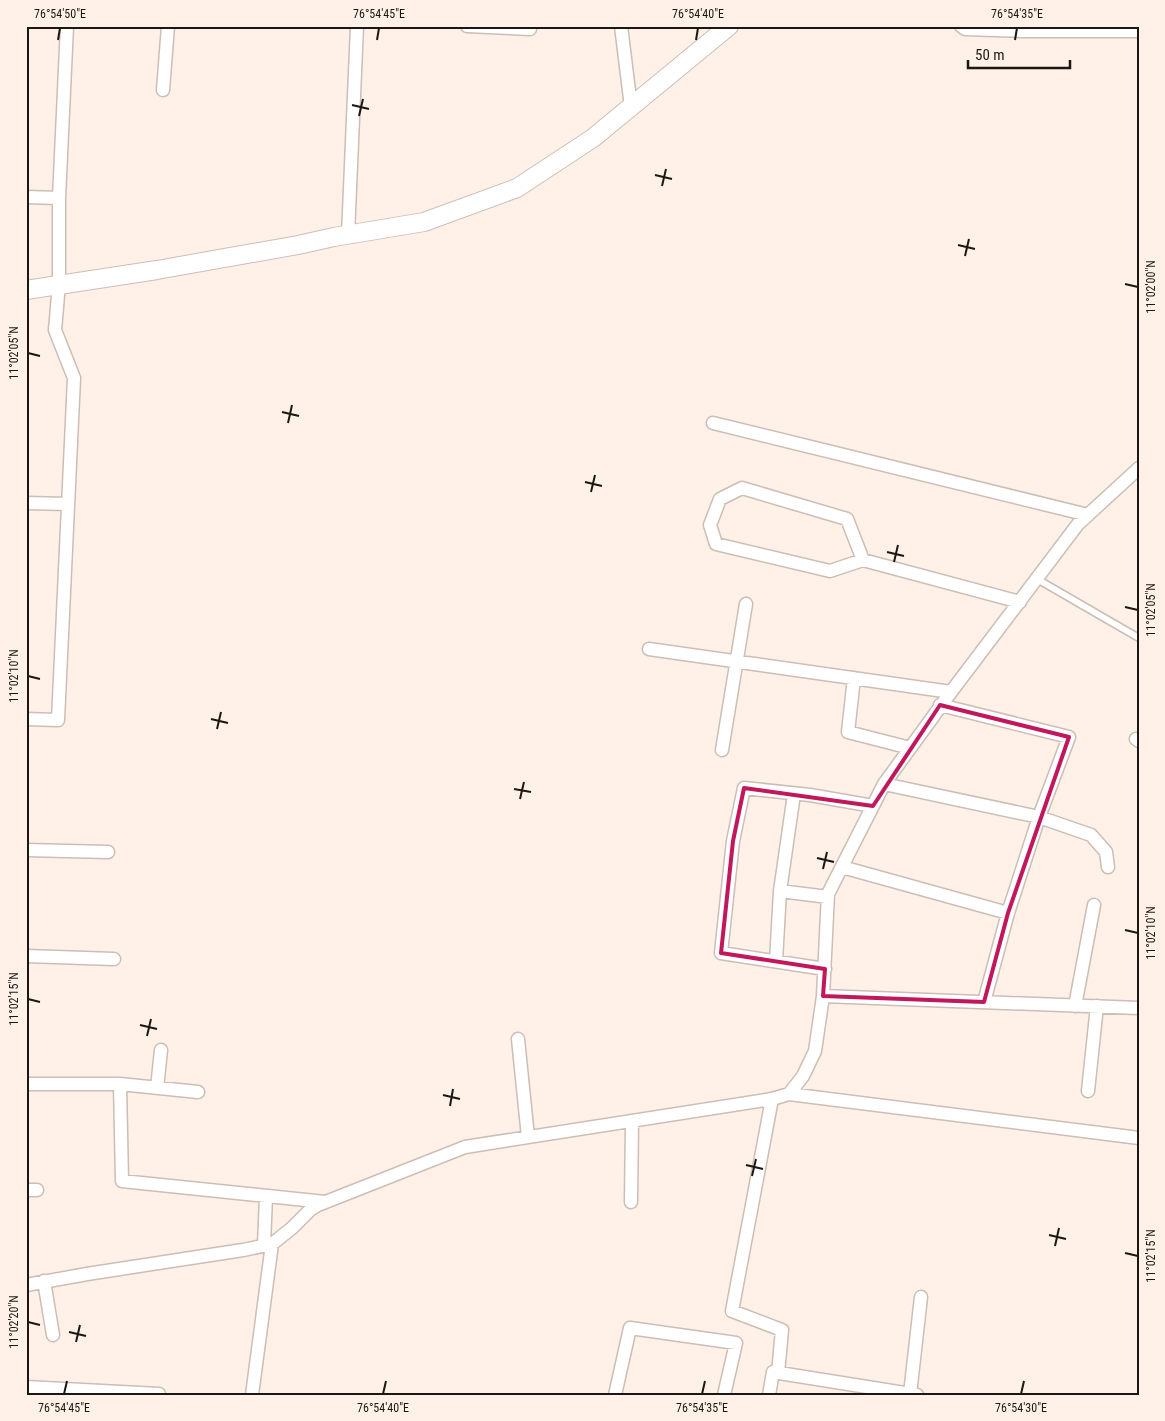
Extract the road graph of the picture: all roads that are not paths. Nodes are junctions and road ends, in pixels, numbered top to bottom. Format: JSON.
{"nodes":[{"id":1,"x":67,"y":26,"type":"edge"},
{"id":2,"x":168,"y":26,"type":"edge"},
{"id":3,"x":357,"y":26,"type":"edge"},
{"id":4,"x":467,"y":26,"type":"edge"},
{"id":5,"x":621,"y":26,"type":"edge"},
{"id":6,"x":729,"y":26,"type":"edge"},
{"id":7,"x":961,"y":26,"type":"edge"},
{"id":8,"x":530,"y":29,"type":"dead end"},
{"id":9,"x":1139,"y":31,"type":"edge"},
{"id":10,"x":163,"y":90,"type":"dead end"},
{"id":11,"x":631,"y":107,"type":"junction"},
{"id":12,"x":26,"y":197,"type":"edge"},
{"id":13,"x":59,"y":198,"type":"junction"},
{"id":14,"x":348,"y":235,"type":"junction"},
{"id":15,"x":59,"y":284,"type":"junction"},
{"id":16,"x":26,"y":290,"type":"edge"},
{"id":17,"x":713,"y":423,"type":"dead end"},
{"id":18,"x":1139,"y":468,"type":"edge"},
{"id":19,"x":26,"y":503,"type":"edge"},
{"id":20,"x":68,"y":504,"type":"junction"},
{"id":21,"x":1088,"y":515,"type":"junction"},
{"id":22,"x":863,"y":560,"type":"junction"},
{"id":23,"x":1037,"y":579,"type":"junction"},
{"id":24,"x":1020,"y":602,"type":"junction"},
{"id":25,"x":746,"y":604,"type":"dead end"},
{"id":26,"x":1139,"y":638,"type":"edge"},
{"id":27,"x":649,"y":649,"type":"dead end"},
{"id":28,"x":736,"y":661,"type":"junction"},
{"id":29,"x":854,"y":678,"type":"junction"},
{"id":30,"x":950,"y":692,"type":"junction"},
{"id":31,"x":940,"y":706,"type":"junction"},
{"id":32,"x":26,"y":719,"type":"edge"},
{"id":33,"x":910,"y":748,"type":"junction"},
{"id":34,"x":722,"y":750,"type":"dead end"},
{"id":35,"x":884,"y":784,"type":"junction"},
{"id":36,"x":794,"y":794,"type":"junction"},
{"id":37,"x":873,"y":806,"type":"junction"},
{"id":38,"x":1039,"y":817,"type":"junction"},
{"id":39,"x":26,"y":850,"type":"edge"},
{"id":40,"x":108,"y":852,"type":"dead end"},
{"id":41,"x":842,"y":867,"type":"junction"},
{"id":42,"x":1108,"y":867,"type":"dead end"},
{"id":43,"x":780,"y":891,"type":"junction"},
{"id":44,"x":828,"y":897,"type":"junction"},
{"id":45,"x":1094,"y":905,"type":"dead end"},
{"id":46,"x":1008,"y":912,"type":"junction"},
{"id":47,"x":26,"y":956,"type":"edge"},
{"id":48,"x":114,"y":959,"type":"dead end"},
{"id":49,"x":776,"y":961,"type":"junction"},
{"id":50,"x":825,"y":969,"type":"junction"},
{"id":51,"x":823,"y":996,"type":"junction"},
{"id":52,"x":984,"y":1002,"type":"junction"},
{"id":53,"x":1075,"y":1006,"type":"junction"},
{"id":54,"x":1097,"y":1006,"type":"junction"},
{"id":55,"x":1139,"y":1008,"type":"edge"},
{"id":56,"x":518,"y":1039,"type":"dead end"},
{"id":57,"x":161,"y":1050,"type":"dead end"},
{"id":58,"x":26,"y":1084,"type":"edge"},
{"id":59,"x":120,"y":1084,"type":"junction"},
{"id":60,"x":157,"y":1088,"type":"junction"},
{"id":61,"x":1088,"y":1091,"type":"dead end"},
{"id":62,"x":198,"y":1092,"type":"dead end"},
{"id":63,"x":789,"y":1094,"type":"junction"},
{"id":64,"x":772,"y":1099,"type":"junction"},
{"id":65,"x":632,"y":1121,"type":"junction"},
{"id":66,"x":528,"y":1137,"type":"junction"},
{"id":67,"x":1139,"y":1138,"type":"edge"},
{"id":68,"x":266,"y":1196,"type":"junction"},
{"id":69,"x":324,"y":1202,"type":"junction"},
{"id":70,"x":631,"y":1202,"type":"dead end"},
{"id":71,"x":268,"y":1244,"type":"junction"},
{"id":72,"x":44,"y":1281,"type":"junction"},
{"id":73,"x":26,"y":1284,"type":"edge"},
{"id":74,"x":921,"y":1297,"type":"dead end"},
{"id":75,"x":53,"y":1335,"type":"dead end"},
{"id":76,"x":778,"y":1373,"type":"junction"},
{"id":77,"x":26,"y":1387,"type":"edge"},
{"id":78,"x":869,"y":1391,"type":"edge"},
{"id":79,"x":159,"y":1394,"type":"edge"},
{"id":80,"x":913,"y":1394,"type":"edge"},
{"id":81,"x":252,"y":1395,"type":"edge"},
{"id":82,"x":615,"y":1395,"type":"edge"},
{"id":83,"x":724,"y":1395,"type":"edge"},
{"id":84,"x":769,"y":1395,"type":"edge"}],
"edges":[{"from":1,"to":13,"type":"street"},
{"from":2,"to":10,"type":"street"},
{"from":3,"to":14,"type":"street"},
{"from":4,"to":8,"type":"street"},
{"from":5,"to":11,"type":"street"},
{"from":6,"to":11,"type":"main road"},
{"from":7,"to":9,"type":"street"},
{"from":11,"to":14,"type":"main road"},
{"from":12,"to":13,"type":"street"},
{"from":13,"to":15,"type":"street"},
{"from":14,"to":15,"type":"main road"},
{"from":15,"to":16,"type":"main road"},
{"from":15,"to":20,"type":"street"},
{"from":17,"to":21,"type":"street"},
{"from":18,"to":21,"type":"street"},
{"from":19,"to":20,"type":"street"},
{"from":20,"to":32,"type":"street"},
{"from":21,"to":23,"type":"street"},
{"from":22,"to":22,"type":"street"},
{"from":22,"to":24,"type":"street"},
{"from":23,"to":24,"type":"street"},
{"from":23,"to":26,"type":"lane"},
{"from":24,"to":30,"type":"street"},
{"from":25,"to":28,"type":"street"},
{"from":27,"to":28,"type":"street"},
{"from":28,"to":29,"type":"street"},
{"from":28,"to":34,"type":"street"},
{"from":29,"to":30,"type":"street"},
{"from":29,"to":33,"type":"street"},
{"from":30,"to":31,"type":"street"},
{"from":31,"to":33,"type":"street"},
{"from":31,"to":38,"type":"street"},
{"from":33,"to":35,"type":"street"},
{"from":35,"to":37,"type":"street"},
{"from":35,"to":38,"type":"street"},
{"from":36,"to":37,"type":"street"},
{"from":36,"to":43,"type":"street"},
{"from":36,"to":49,"type":"street"},
{"from":37,"to":41,"type":"street"},
{"from":38,"to":42,"type":"street"},
{"from":38,"to":46,"type":"street"},
{"from":39,"to":40,"type":"street"},
{"from":41,"to":44,"type":"street"},
{"from":41,"to":46,"type":"street"},
{"from":43,"to":44,"type":"street"},
{"from":43,"to":49,"type":"street"},
{"from":44,"to":50,"type":"street"},
{"from":45,"to":53,"type":"street"},
{"from":46,"to":52,"type":"street"},
{"from":47,"to":48,"type":"street"},
{"from":49,"to":50,"type":"street"},
{"from":50,"to":51,"type":"street"},
{"from":51,"to":52,"type":"street"},
{"from":51,"to":63,"type":"street"},
{"from":52,"to":53,"type":"street"},
{"from":53,"to":54,"type":"street"},
{"from":54,"to":55,"type":"street"},
{"from":54,"to":61,"type":"street"},
{"from":56,"to":66,"type":"street"},
{"from":57,"to":60,"type":"street"},
{"from":58,"to":59,"type":"street"},
{"from":59,"to":60,"type":"street"},
{"from":59,"to":68,"type":"street"},
{"from":60,"to":62,"type":"street"},
{"from":63,"to":64,"type":"street"},
{"from":63,"to":67,"type":"street"},
{"from":64,"to":65,"type":"street"},
{"from":64,"to":76,"type":"street"},
{"from":65,"to":66,"type":"street"},
{"from":65,"to":70,"type":"street"},
{"from":66,"to":69,"type":"street"},
{"from":68,"to":69,"type":"street"},
{"from":68,"to":71,"type":"street"},
{"from":69,"to":71,"type":"street"},
{"from":71,"to":72,"type":"street"},
{"from":71,"to":81,"type":"street"},
{"from":72,"to":73,"type":"street"},
{"from":72,"to":75,"type":"street"},
{"from":74,"to":80,"type":"street"},
{"from":76,"to":78,"type":"street"},
{"from":76,"to":84,"type":"street"},
{"from":77,"to":79,"type":"street"},
{"from":78,"to":80,"type":"street"},
{"from":82,"to":83,"type":"street"}]}
